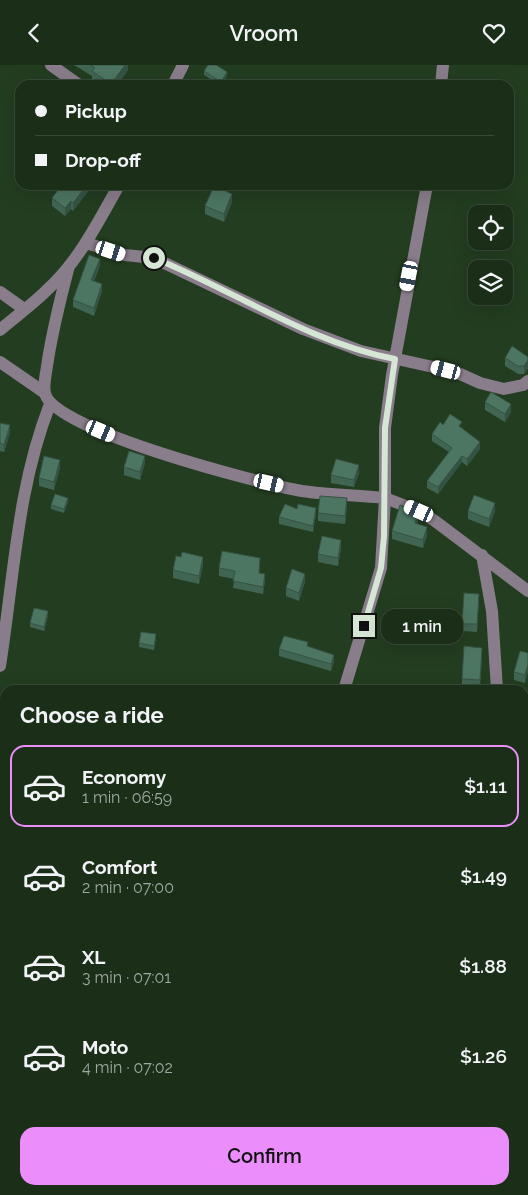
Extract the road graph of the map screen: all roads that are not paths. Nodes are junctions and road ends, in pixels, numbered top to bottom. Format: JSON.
{"nodes":[{"id":1,"x":51,"y":65,"type":"edge"},
{"id":2,"x":183,"y":65,"type":"edge"},
{"id":3,"x":443,"y":65,"type":"edge"},
{"id":4,"x":72,"y":80,"type":"edge"},
{"id":5,"x":176,"y":80,"type":"edge"},
{"id":6,"x":442,"y":80,"type":"edge"},
{"id":7,"x":116,"y":190,"type":"edge"},
{"id":8,"x":426,"y":190,"type":"edge"},
{"id":9,"x":86,"y":243,"type":"junction"},
{"id":10,"x":69,"y":266,"type":"junction"},
{"id":11,"x":0,"y":292,"type":"edge"},
{"id":12,"x":24,"y":309,"type":"junction"},
{"id":13,"x":0,"y":330,"type":"edge"},
{"id":14,"x":395,"y":359,"type":"junction"},
{"id":15,"x":0,"y":362,"type":"edge"},
{"id":16,"x":528,"y":381,"type":"edge"},
{"id":17,"x":47,"y":399,"type":"junction"},
{"id":18,"x":385,"y":497,"type":"junction"},
{"id":19,"x":482,"y":555,"type":"junction"},
{"id":20,"x":528,"y":591,"type":"edge"},
{"id":21,"x":0,"y":666,"type":"edge"},
{"id":22,"x":346,"y":685,"type":"edge"},
{"id":23,"x":497,"y":685,"type":"edge"}],
"edges":[{"from":1,"to":4,"type":"street"},
{"from":2,"to":5,"type":"street"},
{"from":3,"to":6,"type":"street"},
{"from":7,"to":9,"type":"street"},
{"from":8,"to":14,"type":"street"},
{"from":9,"to":10,"type":"street"},
{"from":9,"to":14,"type":"street"},
{"from":10,"to":12,"type":"street"},
{"from":10,"to":17,"type":"street"},
{"from":11,"to":12,"type":"street"},
{"from":12,"to":13,"type":"street"},
{"from":14,"to":16,"type":"street"},
{"from":14,"to":18,"type":"street"},
{"from":15,"to":17,"type":"street"},
{"from":17,"to":18,"type":"street"},
{"from":17,"to":21,"type":"street"},
{"from":18,"to":19,"type":"street"},
{"from":18,"to":22,"type":"street"},
{"from":19,"to":20,"type":"street"},
{"from":19,"to":23,"type":"street"}]}
